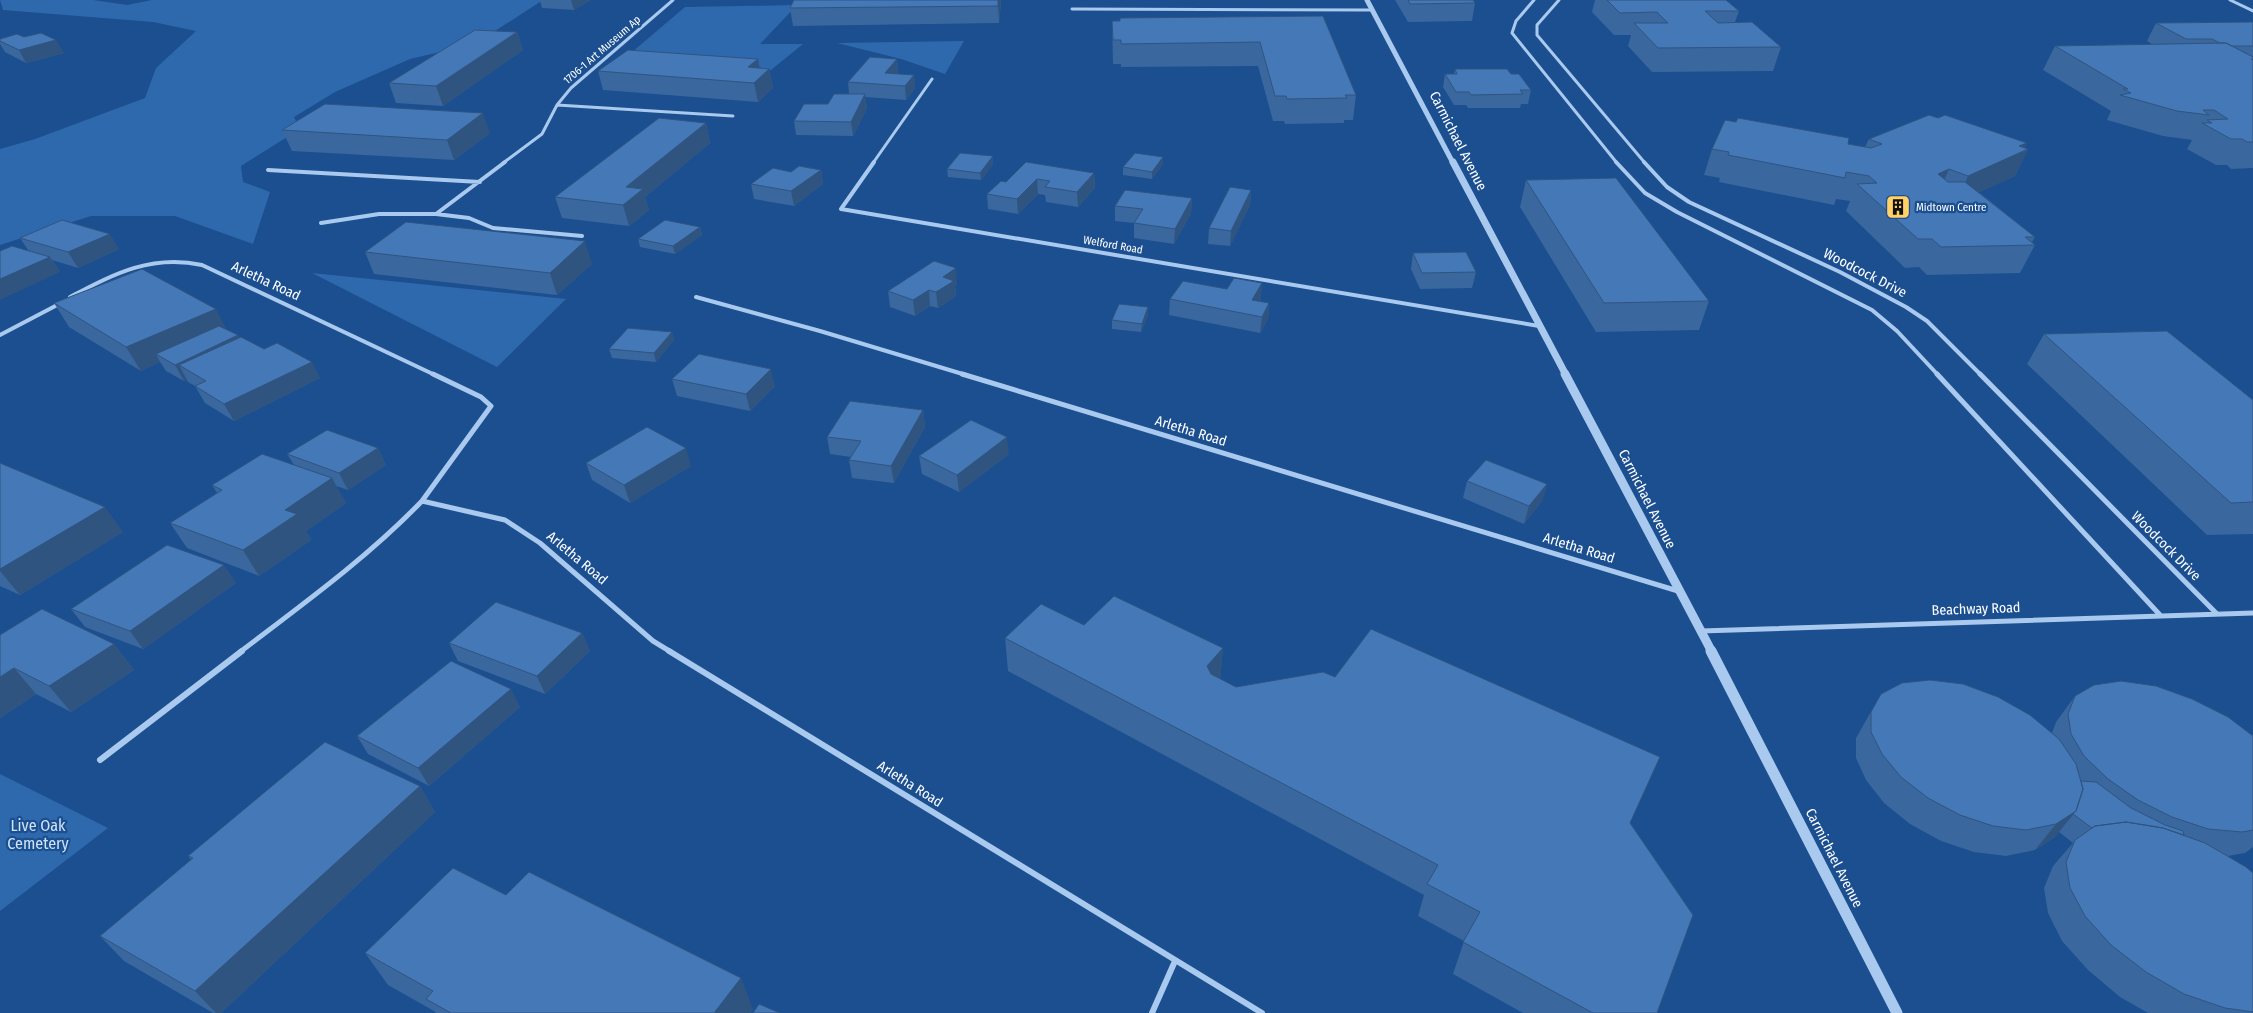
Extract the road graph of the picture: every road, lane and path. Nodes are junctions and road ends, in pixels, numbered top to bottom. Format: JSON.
{"nodes":[{"id":1,"x":673,"y":0,"type":"edge"},
{"id":2,"x":1367,"y":0,"type":"edge"},
{"id":3,"x":1534,"y":0,"type":"edge"},
{"id":4,"x":1559,"y":0,"type":"edge"},
{"id":5,"x":2230,"y":0,"type":"edge"},
{"id":6,"x":1072,"y":9,"type":"dead end"},
{"id":7,"x":1372,"y":10,"type":"junction"},
{"id":8,"x":2253,"y":10,"type":"edge"},
{"id":9,"x":932,"y":79,"type":"dead end"},
{"id":10,"x":557,"y":105,"type":"junction"},
{"id":11,"x":732,"y":116,"type":"dead end"},
{"id":12,"x":268,"y":170,"type":"dead end"},
{"id":13,"x":480,"y":182,"type":"junction"},
{"id":14,"x":436,"y":214,"type":"junction"},
{"id":15,"x":321,"y":223,"type":"dead end"},
{"id":16,"x":582,"y":236,"type":"dead end"},
{"id":17,"x":696,"y":297,"type":"dead end"},
{"id":18,"x":1539,"y":326,"type":"junction"},
{"id":19,"x":0,"y":335,"type":"edge"},
{"id":20,"x":422,"y":501,"type":"junction"},
{"id":21,"x":1678,"y":591,"type":"junction"},
{"id":22,"x":2253,"y":613,"type":"edge"},
{"id":23,"x":2217,"y":614,"type":"junction"},
{"id":24,"x":2160,"y":615,"type":"junction"},
{"id":25,"x":1701,"y":631,"type":"junction"},
{"id":26,"x":100,"y":760,"type":"dead end"},
{"id":27,"x":1175,"y":961,"type":"junction"},
{"id":28,"x":1152,"y":1013,"type":"edge"},
{"id":29,"x":1262,"y":1013,"type":"edge"},
{"id":30,"x":1897,"y":1013,"type":"edge"}],
"edges":[{"from":1,"to":10,"type":"street","name":"1706-1 Art Museum Ap"},
{"from":2,"to":7,"type":"street","name":"Carmichael Avenue"},
{"from":3,"to":24,"type":"street"},
{"from":4,"to":23,"type":"street","name":"Woodcock Drive"},
{"from":5,"to":8,"type":"street"},
{"from":6,"to":7,"type":"street"},
{"from":7,"to":18,"type":"street","name":"Carmichael Avenue"},
{"from":9,"to":18,"type":"street","name":"Welford Road"},
{"from":10,"to":11,"type":"street"},
{"from":10,"to":13,"type":"street","name":"1706-1 Art Museum Ap"},
{"from":12,"to":13,"type":"street"},
{"from":13,"to":14,"type":"street","name":"1706-1 Art Museum Ap"},
{"from":14,"to":15,"type":"street"},
{"from":14,"to":16,"type":"street"},
{"from":17,"to":21,"type":"street","name":"Arletha Road"},
{"from":18,"to":21,"type":"street","name":"Carmichael Avenue"},
{"from":19,"to":20,"type":"street","name":"Arletha Road"},
{"from":20,"to":26,"type":"street"},
{"from":20,"to":27,"type":"street","name":"Arletha Road"},
{"from":21,"to":25,"type":"street","name":"Carmichael Avenue"},
{"from":22,"to":23,"type":"street","name":"Beachway Road"},
{"from":23,"to":24,"type":"street","name":"Beachway Road"},
{"from":24,"to":25,"type":"street","name":"Beachway Road"},
{"from":25,"to":30,"type":"street","name":"Carmichael Avenue"},
{"from":27,"to":28,"type":"street"},
{"from":27,"to":29,"type":"street","name":"Arletha Road"}]}
